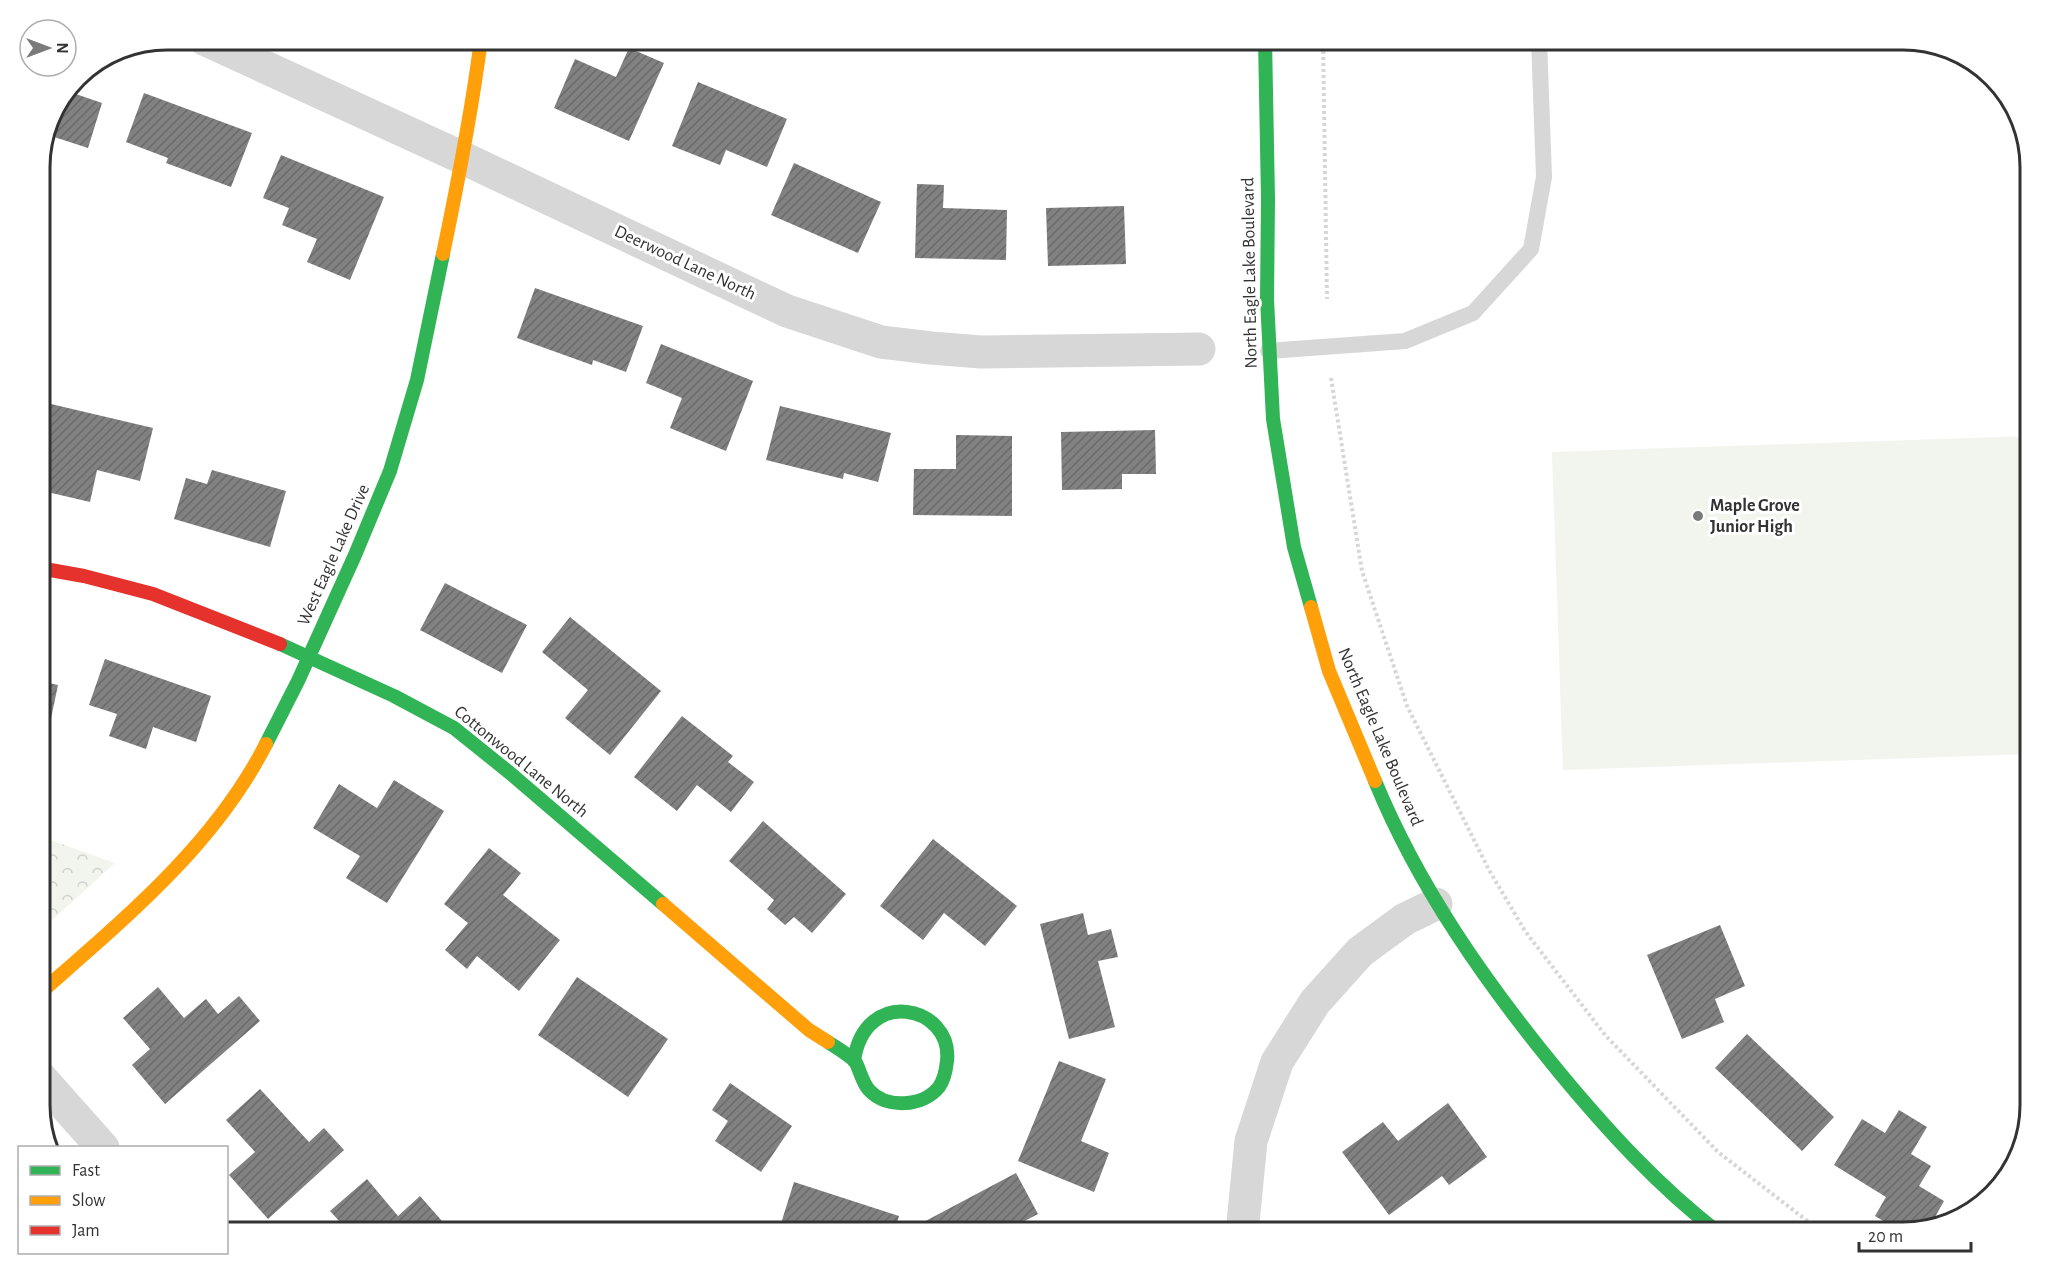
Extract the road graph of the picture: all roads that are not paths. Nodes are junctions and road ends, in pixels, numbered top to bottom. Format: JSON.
{"nodes":[{"id":1,"x":228,"y":50,"type":"edge"},
{"id":2,"x":480,"y":50,"type":"edge"},
{"id":3,"x":1264,"y":50,"type":"edge"},
{"id":4,"x":1539,"y":50,"type":"edge"},
{"id":5,"x":463,"y":158,"type":"junction"},
{"id":6,"x":1199,"y":349,"type":"dead end"},
{"id":7,"x":1268,"y":351,"type":"junction"},
{"id":8,"x":50,"y":570,"type":"edge"},
{"id":9,"x":309,"y":656,"type":"junction"},
{"id":10,"x":1436,"y":904,"type":"junction"},
{"id":11,"x":50,"y":984,"type":"edge"},
{"id":12,"x":855,"y":1061,"type":"junction"},
{"id":13,"x":50,"y":1088,"type":"edge"},
{"id":14,"x":101,"y":1146,"type":"edge"},
{"id":15,"x":1243,"y":1222,"type":"edge"},
{"id":16,"x":1705,"y":1222,"type":"edge"}],
"edges":[{"from":1,"to":5,"type":"street","name":"Deerwood Lane North"},
{"from":2,"to":5,"type":"street","name":"West Eagle Lake Drive"},
{"from":3,"to":7,"type":"street","name":"North Eagle Lake Boulevard"},
{"from":4,"to":7,"type":"lane"},
{"from":5,"to":6,"type":"street","name":"Deerwood Lane North"},
{"from":5,"to":9,"type":"street","name":"West Eagle Lake Drive"},
{"from":7,"to":10,"type":"street","name":"North Eagle Lake Boulevard"},
{"from":8,"to":9,"type":"street","name":"Cottonwood Lane North"},
{"from":9,"to":11,"type":"street","name":"West Eagle Lake Drive"},
{"from":9,"to":12,"type":"street","name":"Cottonwood Lane North"},
{"from":10,"to":15,"type":"street"},
{"from":10,"to":16,"type":"street","name":"North Eagle Lake Boulevard"},
{"from":12,"to":12,"type":"street"},
{"from":13,"to":14,"type":"street"}]}
